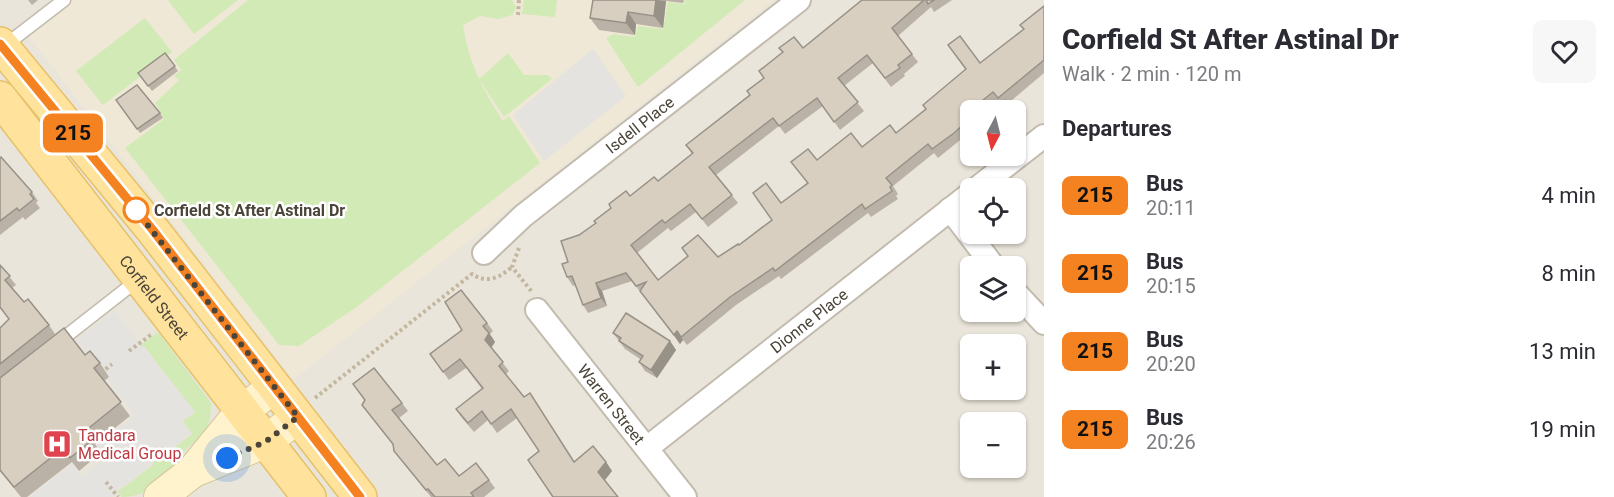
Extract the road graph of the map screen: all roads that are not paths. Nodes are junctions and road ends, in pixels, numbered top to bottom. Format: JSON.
{"nodes":[{"id":1,"x":64,"y":0,"type":"edge"},
{"id":2,"x":799,"y":0,"type":"edge"},
{"id":3,"x":1,"y":47,"type":"edge"},
{"id":4,"x":0,"y":98,"type":"edge"},
{"id":5,"x":1044,"y":136,"type":"edge"},
{"id":6,"x":990,"y":178,"type":"edge"},
{"id":7,"x":960,"y":202,"type":"edge"},
{"id":8,"x":950,"y":210,"type":"junction"},
{"id":9,"x":484,"y":254,"type":"dead end"},
{"id":10,"x":986,"y":256,"type":"edge"},
{"id":11,"x":140,"y":278,"type":"junction"},
{"id":12,"x":1026,"y":304,"type":"edge"},
{"id":13,"x":537,"y":310,"type":"road end"},
{"id":14,"x":1044,"y":323,"type":"edge"},
{"id":15,"x":44,"y":353,"type":"edge"},
{"id":16,"x":274,"y":387,"type":"junction"},
{"id":17,"x":306,"y":408,"type":"junction"},
{"id":18,"x":241,"y":412,"type":"junction"},
{"id":19,"x":265,"y":442,"type":"junction"},
{"id":20,"x":647,"y":448,"type":"junction"},
{"id":21,"x":192,"y":472,"type":"junction"},
{"id":22,"x":167,"y":495,"type":"edge"},
{"id":23,"x":309,"y":497,"type":"edge"},
{"id":24,"x":360,"y":497,"type":"edge"},
{"id":25,"x":685,"y":497,"type":"edge"}],
"edges":[{"from":1,"to":3,"type":"lane"},
{"from":2,"to":9,"type":"street","name":"Isdell Place"},
{"from":3,"to":16,"type":"main road"},
{"from":4,"to":11,"type":"main road","name":"Corfield Street"},
{"from":5,"to":6,"type":"street"},
{"from":7,"to":8,"type":"street","name":"Dionne Place"},
{"from":8,"to":10,"type":"street"},
{"from":8,"to":20,"type":"street","name":"Dionne Place"},
{"from":11,"to":15,"type":"lane"},
{"from":11,"to":18,"type":"main road","name":"Corfield Street"},
{"from":12,"to":14,"type":"street"},
{"from":13,"to":20,"type":"street","name":"Warren Street"},
{"from":16,"to":17,"type":"main road"},
{"from":16,"to":18,"type":"main road"},
{"from":17,"to":19,"type":"main road"},
{"from":17,"to":24,"type":"main road"},
{"from":18,"to":19,"type":"main road","name":"Corfield Street"},
{"from":18,"to":21,"type":"main road"},
{"from":19,"to":21,"type":"main road"},
{"from":19,"to":23,"type":"main road","name":"Corfield Street"},
{"from":20,"to":25,"type":"street","name":"Warren Street"},
{"from":21,"to":22,"type":"main road"}]}
